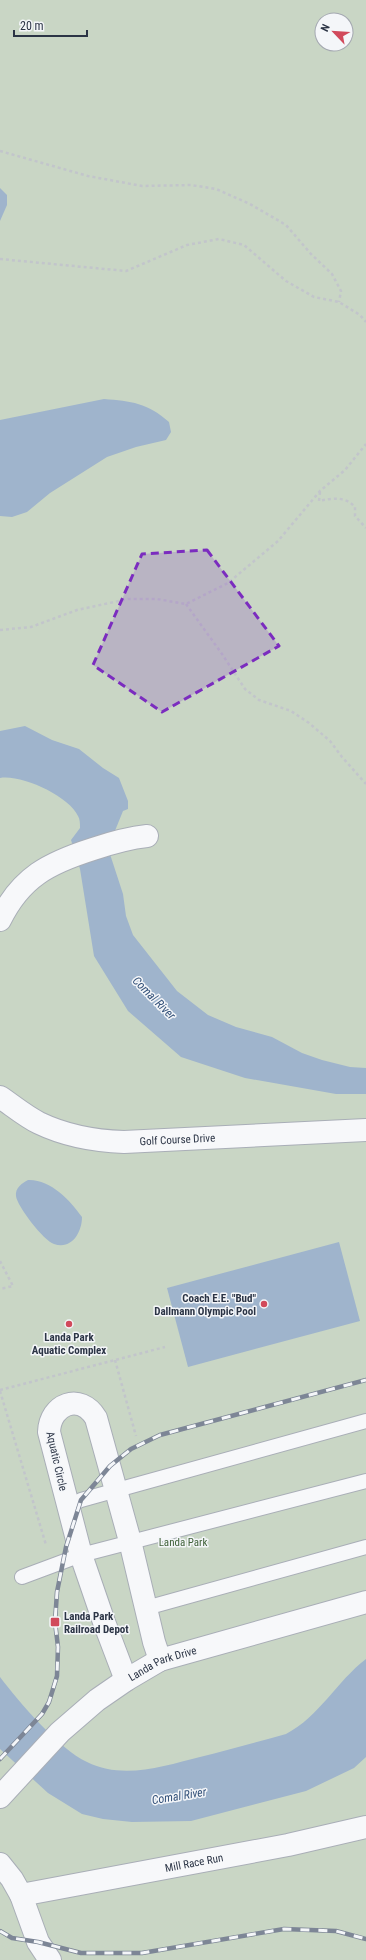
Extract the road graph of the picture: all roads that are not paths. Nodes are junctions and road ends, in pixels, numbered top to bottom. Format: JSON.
{"nodes":[{"id":1,"x":147,"y":836,"type":"dead end"},
{"id":2,"x":0,"y":920,"type":"edge"},
{"id":3,"x":0,"y":1097,"type":"edge"},
{"id":4,"x":366,"y":1130,"type":"edge"},
{"id":5,"x":366,"y":1421,"type":"edge"},
{"id":6,"x":366,"y":1481,"type":"edge"},
{"id":7,"x":117,"y":1490,"type":"junction"},
{"id":8,"x":68,"y":1506,"type":"junction"},
{"id":9,"x":130,"y":1541,"type":"junction"},
{"id":10,"x":366,"y":1548,"type":"edge"},
{"id":11,"x":81,"y":1555,"type":"junction"},
{"id":12,"x":22,"y":1577,"type":"dead end"},
{"id":13,"x":366,"y":1602,"type":"edge"},
{"id":14,"x":146,"y":1608,"type":"junction"},
{"id":15,"x":160,"y":1660,"type":"junction"},
{"id":16,"x":126,"y":1680,"type":"junction"},
{"id":17,"x":4,"y":1792,"type":"edge"},
{"id":18,"x":366,"y":1827,"type":"edge"},
{"id":19,"x":0,"y":1864,"type":"edge"},
{"id":20,"x":21,"y":1895,"type":"junction"},
{"id":21,"x":50,"y":1960,"type":"edge"}],
"edges":[{"from":1,"to":2,"type":"street"},
{"from":3,"to":4,"type":"street","name":"Golf Course Drive"},
{"from":5,"to":7,"type":"lane"},
{"from":6,"to":9,"type":"lane"},
{"from":7,"to":8,"type":"lane"},
{"from":7,"to":8,"type":"street","name":"Aquatic Circle"},
{"from":7,"to":9,"type":"street","name":"Aquatic Circle"},
{"from":8,"to":11,"type":"street","name":"Aquatic Circle"},
{"from":9,"to":11,"type":"lane"},
{"from":9,"to":14,"type":"street","name":"Aquatic Circle"},
{"from":10,"to":14,"type":"lane"},
{"from":11,"to":12,"type":"lane"},
{"from":11,"to":16,"type":"street","name":"Aquatic Circle"},
{"from":13,"to":15,"type":"street","name":"Landa Park Drive"},
{"from":14,"to":15,"type":"street","name":"Aquatic Circle"},
{"from":15,"to":16,"type":"street","name":"Landa Park Drive"},
{"from":16,"to":17,"type":"street","name":"Landa Park Drive"},
{"from":18,"to":20,"type":"street","name":"Mill Race Run"},
{"from":19,"to":20,"type":"street"},
{"from":20,"to":21,"type":"street"}]}
